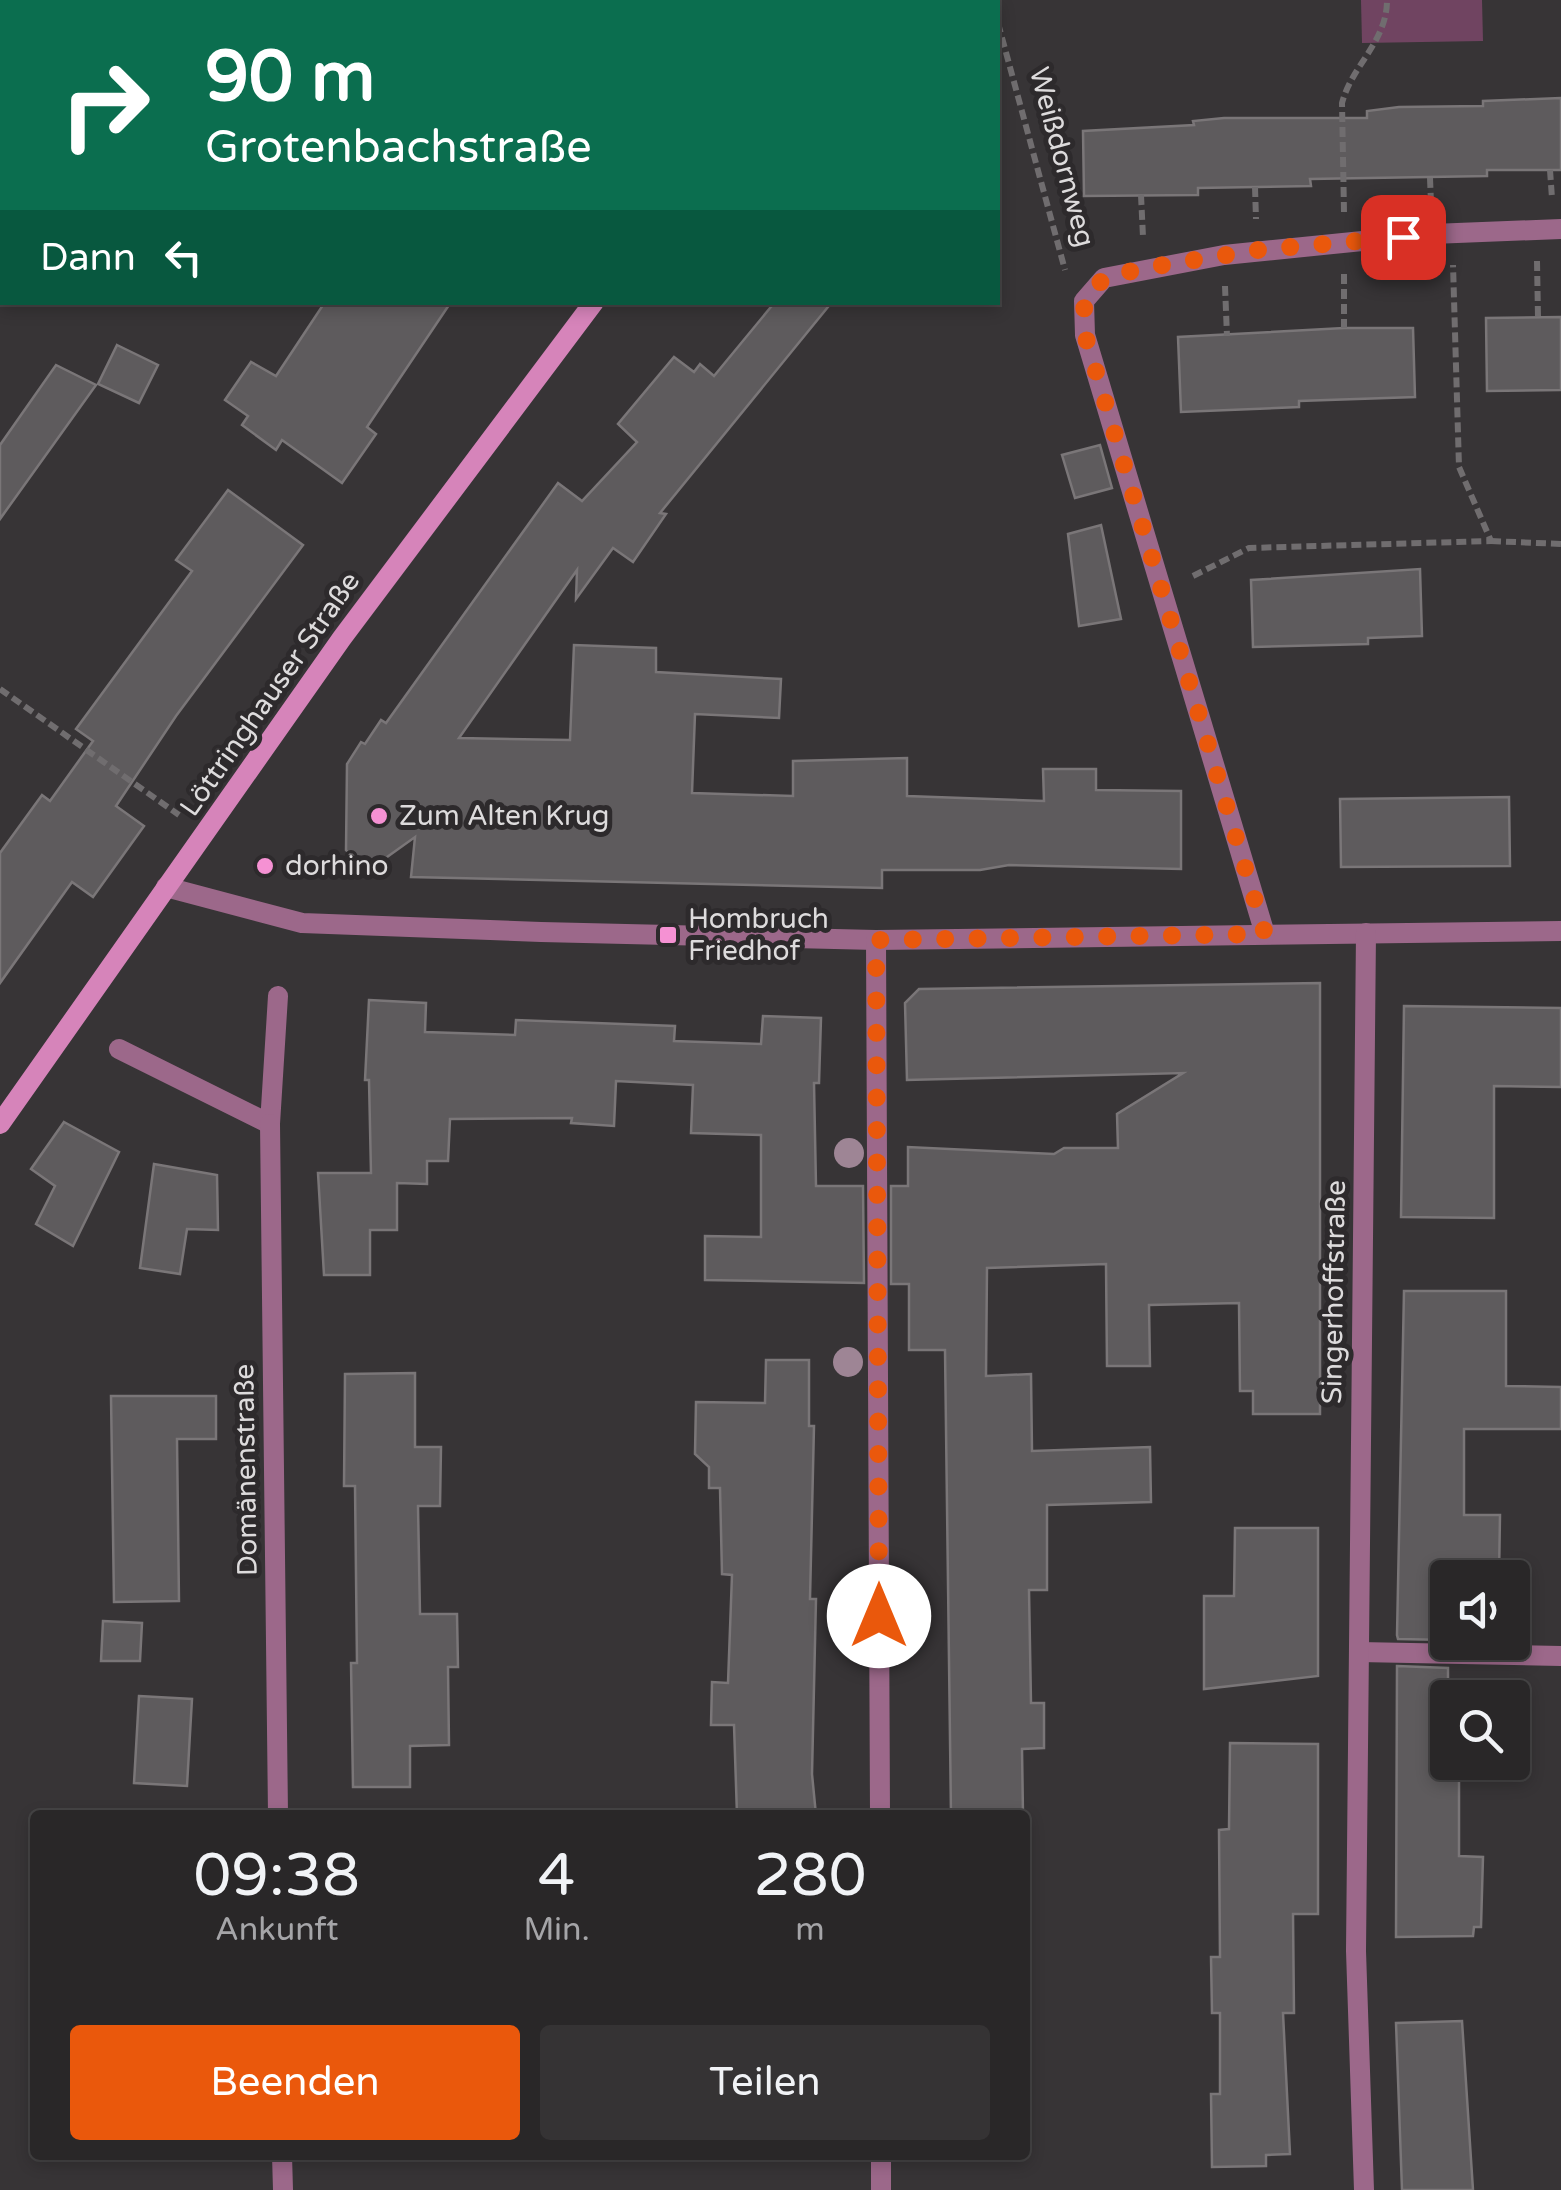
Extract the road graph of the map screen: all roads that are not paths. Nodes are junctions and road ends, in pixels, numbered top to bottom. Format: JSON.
{"nodes":[{"id":1,"x":1561,"y":229,"type":"edge"},
{"id":2,"x":592,"y":305,"type":"edge"},
{"id":3,"x":166,"y":887,"type":"junction"},
{"id":4,"x":1561,"y":931,"type":"edge"},
{"id":5,"x":1366,"y":933,"type":"junction"},
{"id":6,"x":1265,"y":934,"type":"junction"},
{"id":7,"x":876,"y":940,"type":"junction"},
{"id":8,"x":278,"y":996,"type":"dead end"},
{"id":9,"x":119,"y":1049,"type":"dead end"},
{"id":10,"x":0,"y":1124,"type":"edge"},
{"id":11,"x":270,"y":1124,"type":"junction"},
{"id":12,"x":1358,"y":1652,"type":"junction"},
{"id":13,"x":1561,"y":1656,"type":"edge"},
{"id":14,"x":278,"y":1810,"type":"edge"},
{"id":15,"x":880,"y":1810,"type":"edge"},
{"id":16,"x":282,"y":2160,"type":"edge"},
{"id":17,"x":881,"y":2160,"type":"edge"},
{"id":18,"x":283,"y":2190,"type":"edge"},
{"id":19,"x":882,"y":2190,"type":"edge"},
{"id":20,"x":1364,"y":2190,"type":"edge"}],
"edges":[{"from":1,"to":6,"type":"street","name":"Weißdornweg"},
{"from":2,"to":3,"type":"street","name":"Löttringhauser Straße"},
{"from":3,"to":7,"type":"street"},
{"from":3,"to":10,"type":"street","name":"Löttringhauser Straße"},
{"from":4,"to":5,"type":"street"},
{"from":5,"to":6,"type":"street"},
{"from":5,"to":12,"type":"street","name":"Singerhoffstraße"},
{"from":6,"to":7,"type":"street"},
{"from":7,"to":15,"type":"street"},
{"from":8,"to":11,"type":"street","name":"Domänenstraße"},
{"from":9,"to":11,"type":"street"},
{"from":11,"to":14,"type":"street","name":"Domänenstraße"},
{"from":12,"to":13,"type":"street"},
{"from":12,"to":20,"type":"street","name":"Singerhoffstraße"},
{"from":16,"to":18,"type":"street"},
{"from":17,"to":19,"type":"street"}]}
